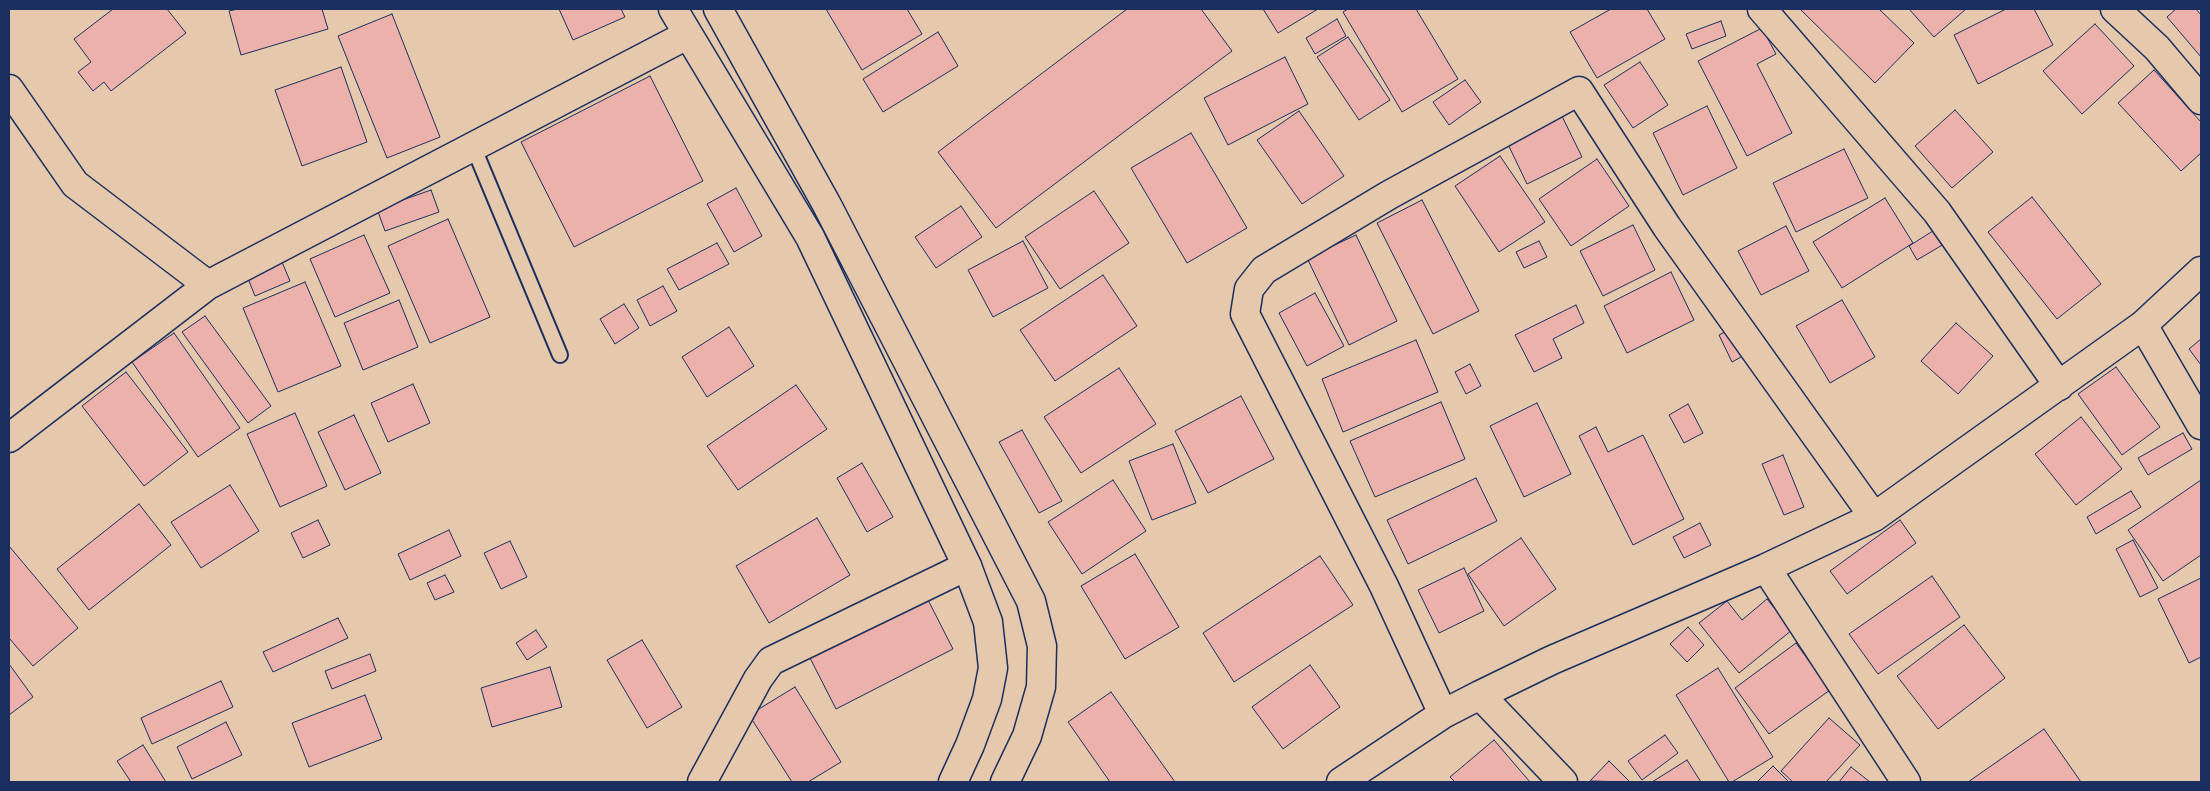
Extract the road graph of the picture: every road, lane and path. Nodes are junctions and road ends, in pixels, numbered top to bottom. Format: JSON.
{"nodes":[{"id":1,"x":673,"y":9,"type":"edge"},
{"id":2,"x":1762,"y":9,"type":"edge"},
{"id":3,"x":2115,"y":9,"type":"edge"},
{"id":4,"x":725,"y":11,"type":"edge"},
{"id":5,"x":687,"y":35,"type":"junction"},
{"id":6,"x":9,"y":90,"type":"edge"},
{"id":7,"x":2201,"y":100,"type":"edge"},
{"id":8,"x":473,"y":146,"type":"junction"},
{"id":9,"x":2201,"y":271,"type":"edge"},
{"id":10,"x":208,"y":286,"type":"junction"},
{"id":11,"x":2143,"y":325,"type":"junction"},
{"id":12,"x":560,"y":355,"type":"dead end"},
{"id":13,"x":2059,"y":386,"type":"junction"},
{"id":14,"x":2201,"y":425,"type":"edge"},
{"id":15,"x":9,"y":438,"type":"edge"},
{"id":16,"x":1874,"y":517,"type":"junction"},
{"id":17,"x":967,"y":566,"type":"junction"},
{"id":18,"x":1766,"y":568,"type":"junction"},
{"id":19,"x":1480,"y":695,"type":"junction"},
{"id":20,"x":1443,"y":714,"type":"junction"},
{"id":21,"x":702,"y":782,"type":"edge"},
{"id":22,"x":953,"y":782,"type":"edge"},
{"id":23,"x":1005,"y":782,"type":"edge"},
{"id":24,"x":1341,"y":782,"type":"edge"},
{"id":25,"x":1563,"y":782,"type":"edge"},
{"id":26,"x":1906,"y":782,"type":"edge"}],
"edges":[{"from":1,"to":5,"type":"street"},
{"from":2,"to":13,"type":"street"},
{"from":3,"to":7,"type":"street"},
{"from":4,"to":23,"type":"street"},
{"from":5,"to":8,"type":"street"},
{"from":5,"to":17,"type":"street"},
{"from":6,"to":10,"type":"street"},
{"from":8,"to":10,"type":"street"},
{"from":8,"to":12,"type":"lane"},
{"from":9,"to":11,"type":"street"},
{"from":10,"to":15,"type":"street"},
{"from":11,"to":13,"type":"street"},
{"from":11,"to":14,"type":"street"},
{"from":13,"to":16,"type":"street"},
{"from":16,"to":18,"type":"street"},
{"from":16,"to":20,"type":"street"},
{"from":17,"to":21,"type":"street"},
{"from":17,"to":22,"type":"street"},
{"from":18,"to":19,"type":"street"},
{"from":18,"to":26,"type":"street"},
{"from":19,"to":20,"type":"street"},
{"from":19,"to":25,"type":"street"},
{"from":20,"to":24,"type":"street"}]}
